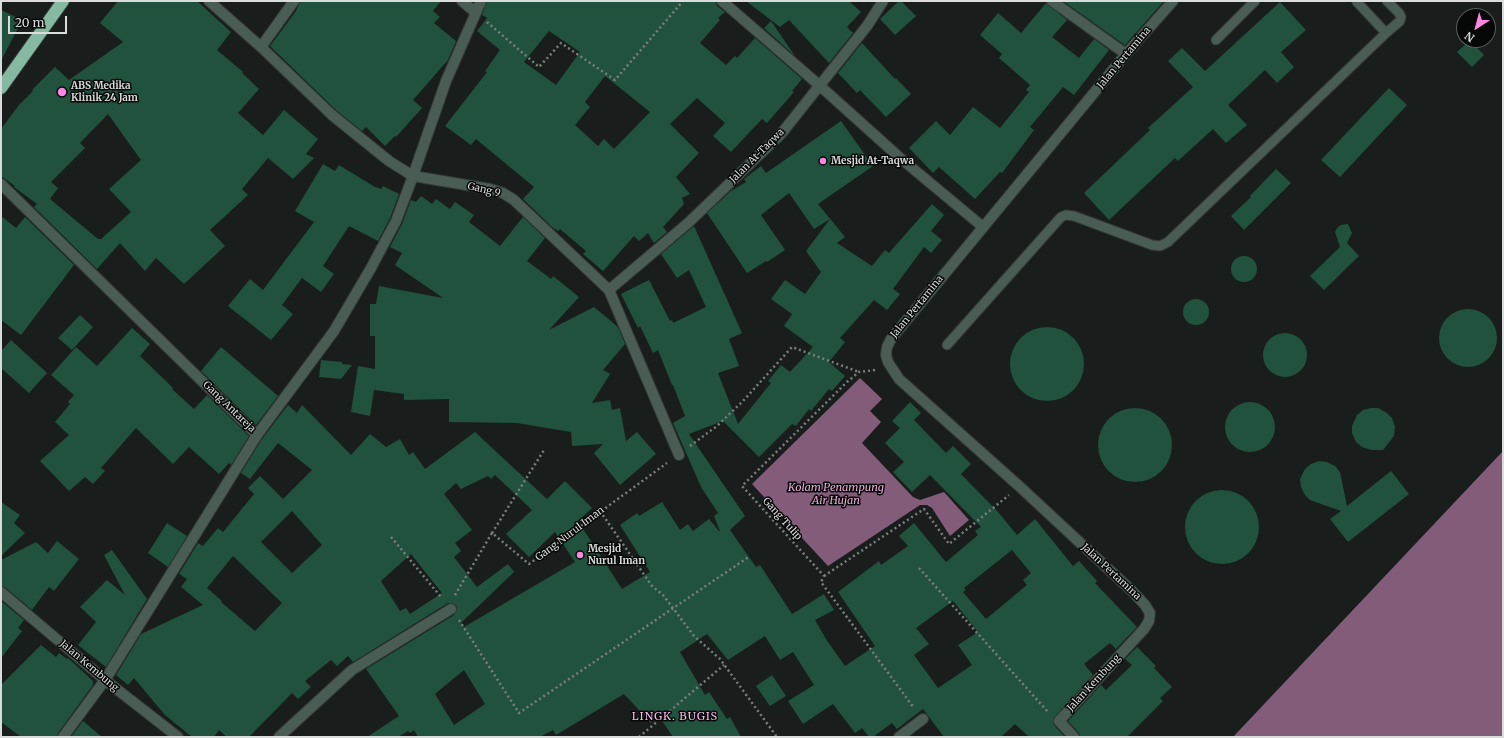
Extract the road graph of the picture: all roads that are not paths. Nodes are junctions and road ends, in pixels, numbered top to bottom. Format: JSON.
{"nodes":[{"id":1,"x":63,"y":1,"type":"edge"},
{"id":2,"x":209,"y":1,"type":"edge"},
{"id":3,"x":294,"y":1,"type":"edge"},
{"id":4,"x":462,"y":1,"type":"edge"},
{"id":5,"x":481,"y":1,"type":"edge"},
{"id":6,"x":722,"y":1,"type":"edge"},
{"id":7,"x":884,"y":1,"type":"edge"},
{"id":8,"x":1052,"y":1,"type":"edge"},
{"id":9,"x":1173,"y":1,"type":"edge"},
{"id":10,"x":1255,"y":1,"type":"edge"},
{"id":11,"x":1388,"y":1,"type":"edge"},
{"id":12,"x":1357,"y":2,"type":"edge"},
{"id":13,"x":476,"y":13,"type":"junction"},
{"id":14,"x":1386,"y":33,"type":"junction"},
{"id":15,"x":1216,"y":40,"type":"dead end"},
{"id":16,"x":261,"y":46,"type":"junction"},
{"id":17,"x":1126,"y":54,"type":"junction"},
{"id":18,"x":819,"y":85,"type":"junction"},
{"id":19,"x":1,"y":88,"type":"edge"},
{"id":20,"x":413,"y":176,"type":"junction"},
{"id":21,"x":1,"y":184,"type":"edge"},
{"id":22,"x":983,"y":227,"type":"junction"},
{"id":23,"x":609,"y":290,"type":"junction"},
{"id":24,"x":947,"y":345,"type":"dead end"},
{"id":25,"x":257,"y":435,"type":"junction"},
{"id":26,"x":678,"y":454,"type":"road end"},
{"id":27,"x":1,"y":592,"type":"edge"},
{"id":28,"x":450,"y":607,"type":"road end"},
{"id":29,"x":1144,"y":629,"type":"joint"},
{"id":30,"x":105,"y":680,"type":"junction"},
{"id":31,"x":922,"y":719,"type":"road end"},
{"id":32,"x":63,"y":737,"type":"edge"},
{"id":33,"x":178,"y":737,"type":"edge"},
{"id":34,"x":279,"y":737,"type":"edge"},
{"id":35,"x":899,"y":737,"type":"edge"},
{"id":36,"x":1074,"y":737,"type":"edge"}],
"edges":[{"from":1,"to":19,"type":"highway"},
{"from":2,"to":16,"type":"street","name":"Gang 9"},
{"from":3,"to":16,"type":"street"},
{"from":4,"to":13,"type":"street"},
{"from":5,"to":13,"type":"street","name":"Gang Antareja"},
{"from":6,"to":18,"type":"street"},
{"from":7,"to":18,"type":"street","name":"Jalan At-Taqwa"},
{"from":8,"to":17,"type":"street"},
{"from":9,"to":17,"type":"street","name":"Jalan Pertamina"},
{"from":10,"to":15,"type":"lane"},
{"from":11,"to":14,"type":"lane"},
{"from":12,"to":14,"type":"lane"},
{"from":13,"to":20,"type":"street","name":"Gang Antareja"},
{"from":14,"to":24,"type":"lane"},
{"from":16,"to":20,"type":"street","name":"Gang 9"},
{"from":17,"to":22,"type":"street","name":"Jalan Pertamina"},
{"from":18,"to":22,"type":"street"},
{"from":18,"to":23,"type":"street","name":"Jalan At-Taqwa"},
{"from":20,"to":23,"type":"street","name":"Gang 9"},
{"from":20,"to":25,"type":"street","name":"Gang Antareja"},
{"from":21,"to":25,"type":"street","name":"Gang Antareja"},
{"from":22,"to":29,"type":"street","name":"Jalan Pertamina"},
{"from":23,"to":26,"type":"street","name":"Gang 9"},
{"from":25,"to":30,"type":"street"},
{"from":27,"to":30,"type":"street","name":"Jalan Kembung"},
{"from":28,"to":34,"type":"street"},
{"from":29,"to":36,"type":"street","name":"Jalan Kembung"},
{"from":30,"to":32,"type":"street"},
{"from":30,"to":33,"type":"street","name":"Jalan Kembung"},
{"from":31,"to":35,"type":"street"}]}
